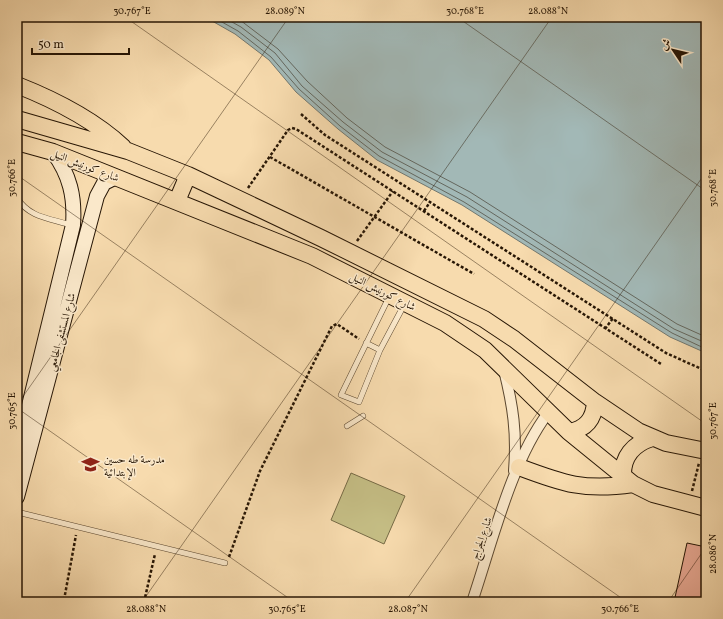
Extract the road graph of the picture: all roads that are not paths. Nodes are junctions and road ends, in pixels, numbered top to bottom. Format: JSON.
{"nodes":[{"id":1,"x":17,"y":85,"type":"edge"},
{"id":2,"x":17,"y":119,"type":"edge"},
{"id":3,"x":17,"y":142,"type":"edge"},
{"id":4,"x":128,"y":151,"type":"junction"},
{"id":5,"x":53,"y":152,"type":"junction"},
{"id":6,"x":188,"y":175,"type":"junction"},
{"id":7,"x":116,"y":177,"type":"junction"},
{"id":8,"x":17,"y":198,"type":"edge"},
{"id":9,"x":177,"y":201,"type":"junction"},
{"id":10,"x":73,"y":225,"type":"junction"},
{"id":11,"x":390,"y":294,"type":"junction"},
{"id":12,"x":405,"y":302,"type":"junction"},
{"id":13,"x":366,"y":343,"type":"junction"},
{"id":14,"x":380,"y":350,"type":"junction"},
{"id":15,"x":503,"y":367,"type":"junction"},
{"id":16,"x":595,"y":402,"type":"junction"},
{"id":17,"x":548,"y":413,"type":"junction"},
{"id":18,"x":363,"y":416,"type":"dead end"},
{"id":19,"x":347,"y":426,"type":"dead end"},
{"id":20,"x":569,"y":432,"type":"junction"},
{"id":21,"x":652,"y":438,"type":"junction"},
{"id":22,"x":704,"y":451,"type":"edge"},
{"id":23,"x":17,"y":455,"type":"edge"},
{"id":24,"x":516,"y":474,"type":"junction"},
{"id":25,"x":628,"y":481,"type":"junction"},
{"id":26,"x":17,"y":497,"type":"edge"},
{"id":27,"x":706,"y":508,"type":"edge"},
{"id":28,"x":17,"y":512,"type":"edge"},
{"id":29,"x":225,"y":563,"type":"road end"},
{"id":30,"x":472,"y":602,"type":"edge"}],
"edges":[{"from":1,"to":4,"type":"main road","name":"شارع كورنيش النيل"},
{"from":2,"to":4,"type":"main road","name":"شارع كورنيش النيل"},
{"from":3,"to":5,"type":"main road","name":"شارع كورنيش النيل"},
{"from":4,"to":6,"type":"main road","name":"شارع كورنيش النيل"},
{"from":5,"to":7,"type":"main road","name":"شارع كورنيش النيل"},
{"from":5,"to":10,"type":"main road","name":"شارع المستشفى الجامعي"},
{"from":6,"to":9,"type":"main road"},
{"from":6,"to":16,"type":"main road","name":"شارع كورنيش النيل"},
{"from":7,"to":9,"type":"main road","name":"شارع كورنيش النيل"},
{"from":7,"to":26,"type":"main road","name":"شارع المستشفى الجامعي"},
{"from":8,"to":10,"type":"lane"},
{"from":9,"to":11,"type":"main road","name":"شارع كورنيش النيل"},
{"from":10,"to":23,"type":"main road","name":"شارع المستشفى الجامعي"},
{"from":11,"to":12,"type":"main road","name":"شارع كورنيش النيل"},
{"from":11,"to":13,"type":"lane"},
{"from":12,"to":14,"type":"lane"},
{"from":12,"to":15,"type":"main road","name":"شارع كورنيش النيل"},
{"from":13,"to":14,"type":"lane"},
{"from":13,"to":14,"type":"lane"},
{"from":15,"to":17,"type":"main road","name":"شارع كورنيش النيل"},
{"from":15,"to":24,"type":"street","name":"شارع الجراج"},
{"from":16,"to":20,"type":"main road"},
{"from":16,"to":21,"type":"main road","name":"شارع كورنيش النيل"},
{"from":17,"to":20,"type":"main road","name":"شارع كورنيش النيل"},
{"from":17,"to":24,"type":"street","name":"شارع الجراج"},
{"from":18,"to":19,"type":"lane"},
{"from":20,"to":25,"type":"main road","name":"شارع كورنيش النيل"},
{"from":21,"to":22,"type":"main road","name":"شارع كورنيش النيل"},
{"from":21,"to":25,"type":"main road"},
{"from":24,"to":25,"type":"main road"},
{"from":24,"to":30,"type":"street","name":"شارع الجراج"},
{"from":25,"to":27,"type":"main road","name":"شارع كورنيش النيل"},
{"from":28,"to":29,"type":"lane"}]}
